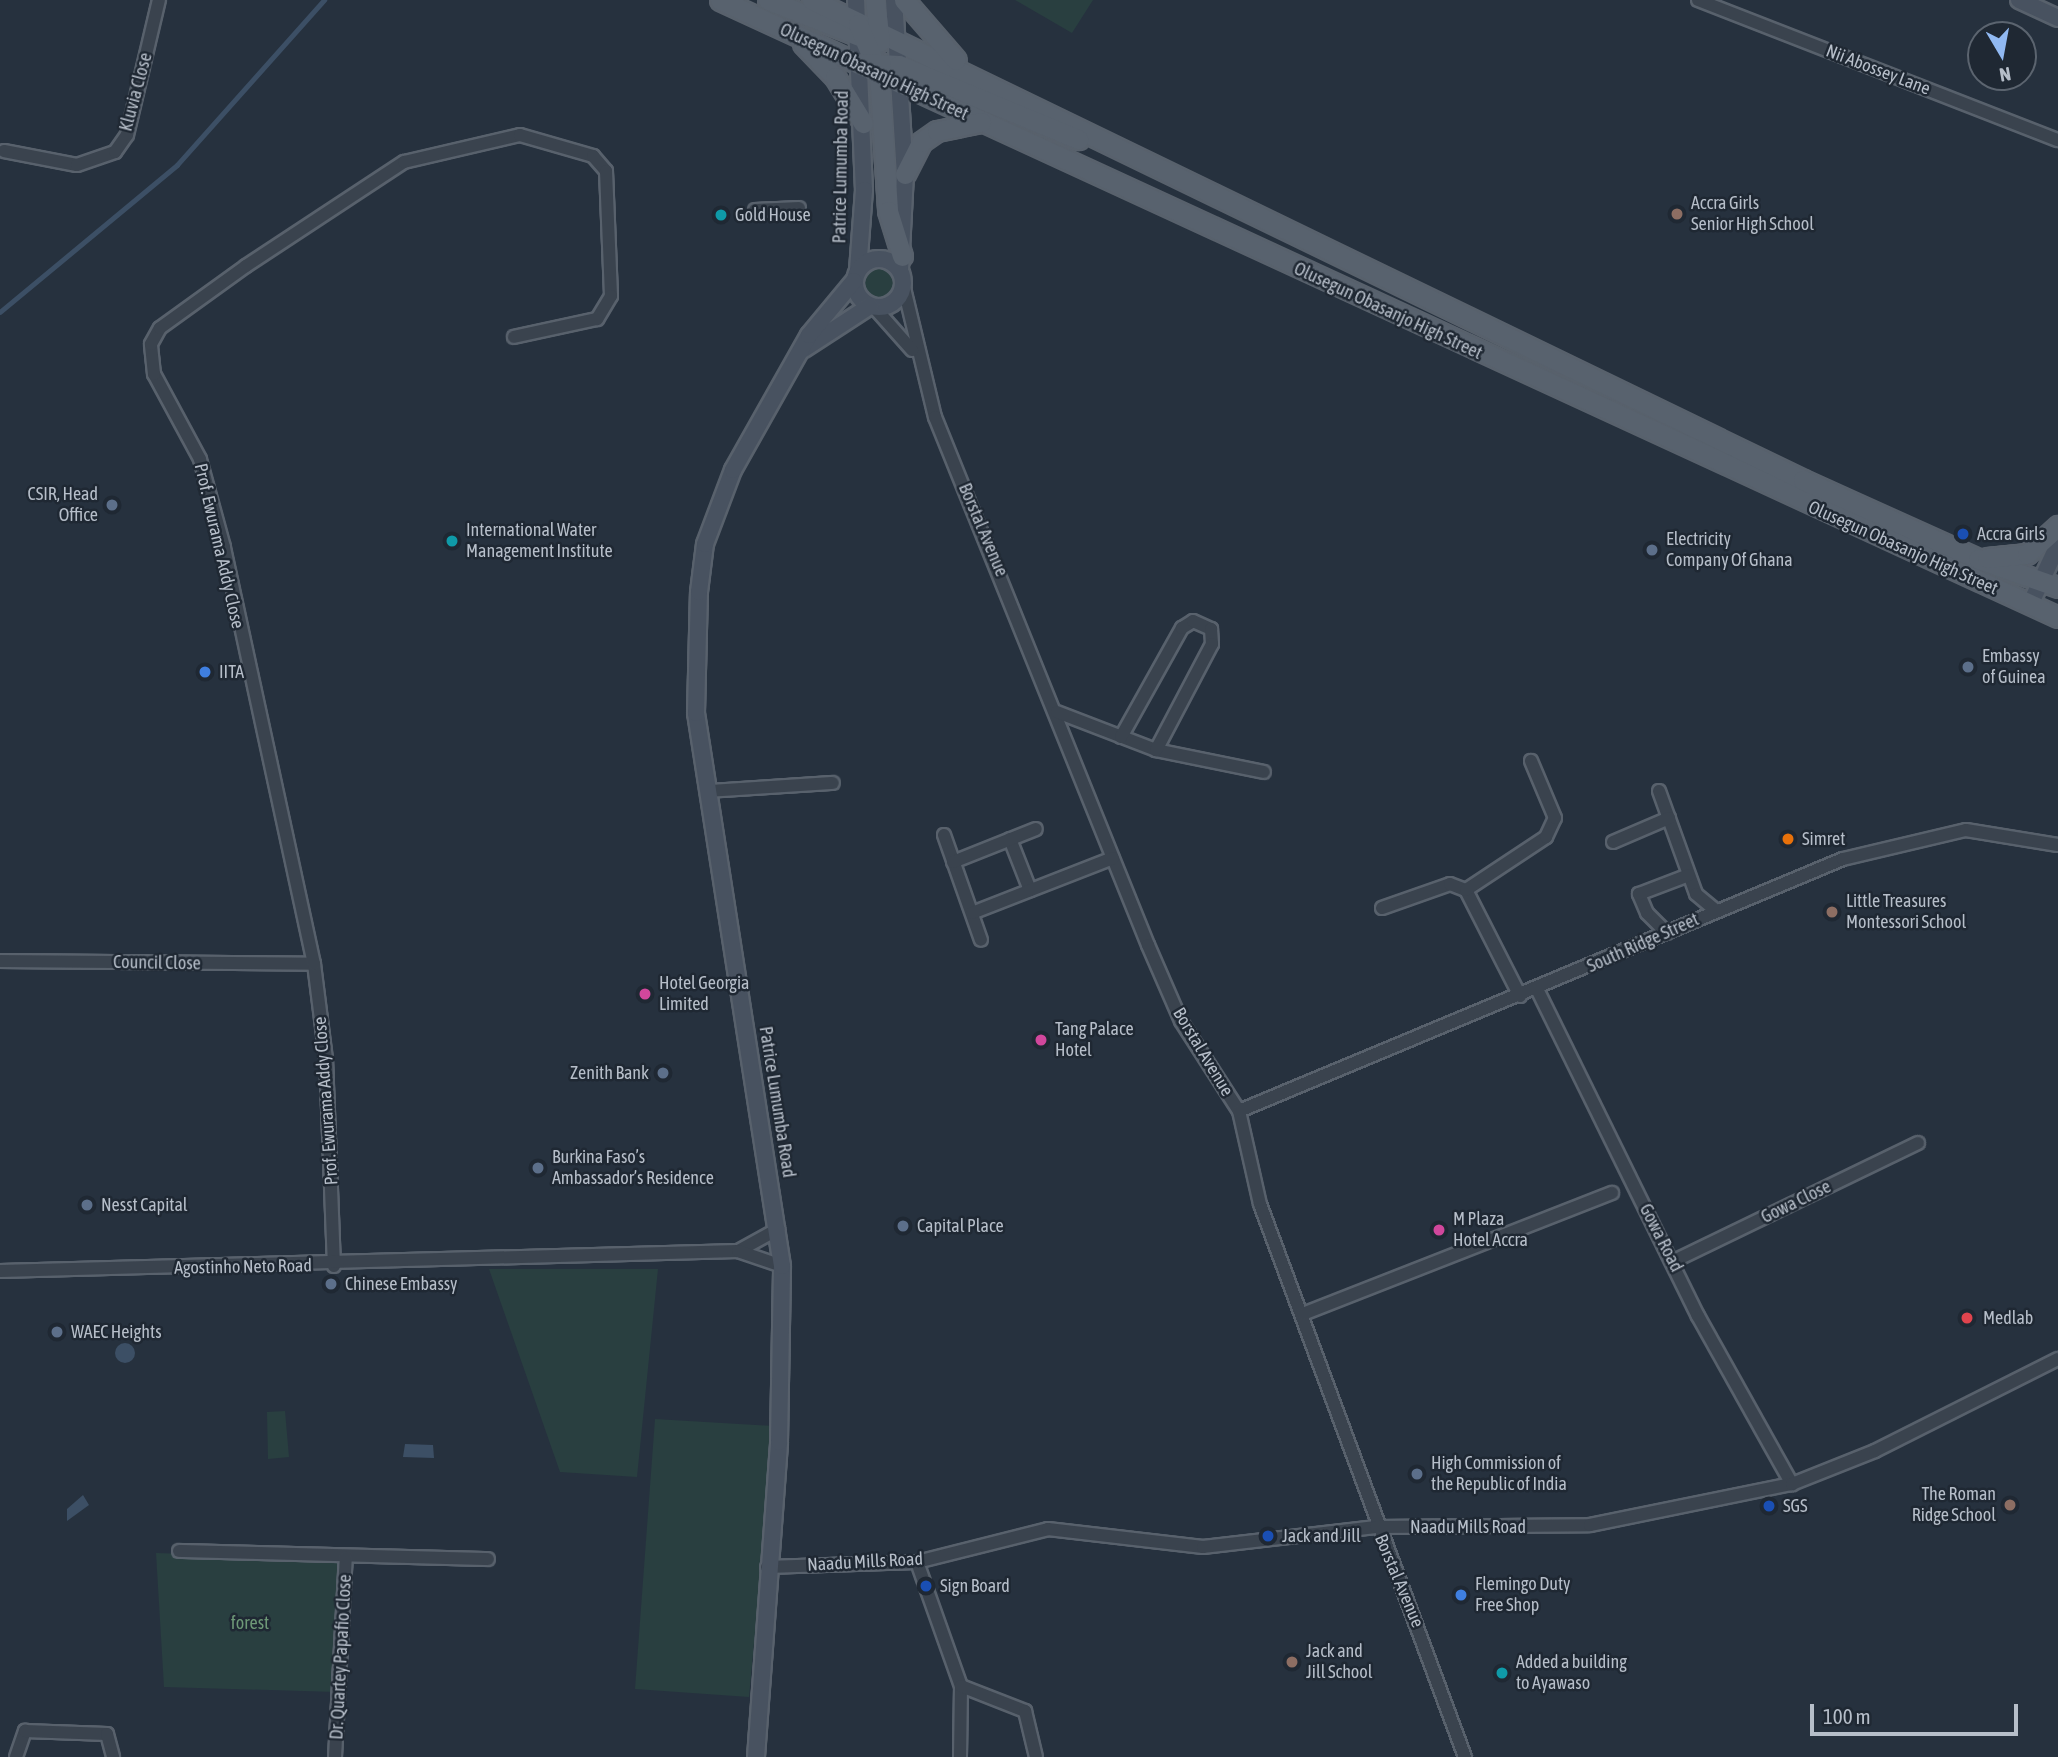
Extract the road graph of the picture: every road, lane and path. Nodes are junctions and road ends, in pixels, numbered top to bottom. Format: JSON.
{"nodes":[{"id":1,"x":159,"y":0,"type":"edge"},
{"id":2,"x":720,"y":0,"type":"edge"},
{"id":3,"x":768,"y":0,"type":"edge"},
{"id":4,"x":812,"y":0,"type":"edge"},
{"id":5,"x":856,"y":0,"type":"edge"},
{"id":6,"x":875,"y":0,"type":"edge"},
{"id":7,"x":894,"y":0,"type":"edge"},
{"id":8,"x":904,"y":0,"type":"edge"},
{"id":9,"x":1698,"y":0,"type":"edge"},
{"id":10,"x":2019,"y":0,"type":"edge"},
{"id":11,"x":2058,"y":18,"type":"edge"},
{"id":12,"x":795,"y":36,"type":"junction"},
{"id":13,"x":873,"y":36,"type":"junction"},
{"id":14,"x":884,"y":68,"type":"junction"},
{"id":15,"x":973,"y":74,"type":"junction"},
{"id":16,"x":981,"y":122,"type":"junction"},
{"id":17,"x":863,"y":123,"type":"junction"},
{"id":18,"x":2058,"y":140,"type":"edge"},
{"id":19,"x":1102,"y":144,"type":"junction"},
{"id":20,"x":4,"y":150,"type":"dead end"},
{"id":21,"x":905,"y":174,"type":"junction"},
{"id":22,"x":799,"y":208,"type":"dead end"},
{"id":23,"x":755,"y":210,"type":"dead end"},
{"id":24,"x":902,"y":270,"type":"junction"},
{"id":25,"x":856,"y":275,"type":"junction"},
{"id":26,"x":872,"y":306,"type":"junction"},
{"id":27,"x":514,"y":337,"type":"dead end"},
{"id":28,"x":799,"y":352,"type":"junction"},
{"id":29,"x":915,"y":354,"type":"junction"},
{"id":30,"x":2058,"y":526,"type":"edge"},
{"id":31,"x":2058,"y":545,"type":"edge"},
{"id":32,"x":1978,"y":559,"type":"junction"},
{"id":33,"x":2049,"y":584,"type":"edge"},
{"id":34,"x":2030,"y":606,"type":"junction"},
{"id":35,"x":2058,"y":617,"type":"edge"},
{"id":36,"x":1057,"y":712,"type":"junction"},
{"id":37,"x":1121,"y":737,"type":"junction"},
{"id":38,"x":1156,"y":750,"type":"junction"},
{"id":39,"x":1531,"y":761,"type":"dead end"},
{"id":40,"x":1264,"y":772,"type":"dead end"},
{"id":41,"x":833,"y":782,"type":"dead end"},
{"id":42,"x":709,"y":791,"type":"junction"},
{"id":43,"x":1659,"y":791,"type":"dead end"},
{"id":44,"x":1669,"y":818,"type":"junction"},
{"id":45,"x":1036,"y":829,"type":"dead end"},
{"id":46,"x":944,"y":835,"type":"dead end"},
{"id":47,"x":1010,"y":839,"type":"junction"},
{"id":48,"x":1613,"y":842,"type":"dead end"},
{"id":49,"x":2058,"y":845,"type":"edge"},
{"id":50,"x":1113,"y":858,"type":"junction"},
{"id":51,"x":953,"y":862,"type":"junction"},
{"id":52,"x":1689,"y":875,"type":"junction"},
{"id":53,"x":1030,"y":890,"type":"junction"},
{"id":54,"x":1466,"y":890,"type":"junction"},
{"id":55,"x":1382,"y":908,"type":"dead end"},
{"id":56,"x":1716,"y":911,"type":"junction"},
{"id":57,"x":972,"y":913,"type":"junction"},
{"id":58,"x":1667,"y":933,"type":"junction"},
{"id":59,"x":981,"y":940,"type":"dead end"},
{"id":60,"x":0,"y":961,"type":"edge"},
{"id":61,"x":314,"y":964,"type":"junction"},
{"id":62,"x":1537,"y":989,"type":"junction"},
{"id":63,"x":1520,"y":996,"type":"junction"},
{"id":64,"x":1239,"y":1111,"type":"junction"},
{"id":65,"x":1918,"y":1143,"type":"dead end"},
{"id":66,"x":1612,"y":1194,"type":"dead end"},
{"id":67,"x":778,"y":1229,"type":"junction"},
{"id":68,"x":738,"y":1251,"type":"junction"},
{"id":69,"x":1674,"y":1261,"type":"junction"},
{"id":70,"x":334,"y":1266,"type":"junction"},
{"id":71,"x":782,"y":1266,"type":"junction"},
{"id":72,"x":0,"y":1271,"type":"edge"},
{"id":73,"x":1303,"y":1314,"type":"junction"},
{"id":74,"x":2058,"y":1359,"type":"edge"},
{"id":75,"x":1792,"y":1484,"type":"junction"},
{"id":76,"x":1376,"y":1527,"type":"junction"},
{"id":77,"x":179,"y":1551,"type":"dead end"},
{"id":78,"x":346,"y":1556,"type":"junction"},
{"id":79,"x":488,"y":1559,"type":"dead end"},
{"id":80,"x":917,"y":1562,"type":"junction"},
{"id":81,"x":767,"y":1567,"type":"junction"},
{"id":82,"x":961,"y":1686,"type":"junction"},
{"id":83,"x":16,"y":1757,"type":"edge"},
{"id":84,"x":113,"y":1757,"type":"edge"},
{"id":85,"x":335,"y":1757,"type":"edge"},
{"id":86,"x":756,"y":1757,"type":"edge"},
{"id":87,"x":960,"y":1757,"type":"edge"},
{"id":88,"x":1036,"y":1757,"type":"edge"},
{"id":89,"x":1465,"y":1757,"type":"edge"}],
"edges":[{"from":1,"to":20,"type":"street","name":"Kluvia Close"},
{"from":2,"to":12,"type":"main road","name":"Olusegun Obasanjo High Street"},
{"from":3,"to":13,"type":"main road"},
{"from":4,"to":13,"type":"main road","name":"Olusegun Obasanjo High Street"},
{"from":5,"to":13,"type":"street"},
{"from":6,"to":13,"type":"main road"},
{"from":7,"to":13,"type":"street"},
{"from":8,"to":15,"type":"main road"},
{"from":9,"to":18,"type":"street","name":"Nii Abossey Lane"},
{"from":10,"to":11,"type":"street"},
{"from":12,"to":14,"type":"main road","name":"Olusegun Obasanjo High Street"},
{"from":12,"to":17,"type":"main road"},
{"from":13,"to":14,"type":"main road"},
{"from":13,"to":14,"type":"street"},
{"from":13,"to":15,"type":"main road","name":"Olusegun Obasanjo High Street"},
{"from":14,"to":16,"type":"main road","name":"Olusegun Obasanjo High Street"},
{"from":14,"to":17,"type":"street","name":"Patrice Lumumba Road"},
{"from":14,"to":19,"type":"main road"},
{"from":14,"to":21,"type":"street"},
{"from":14,"to":24,"type":"main road"},
{"from":15,"to":19,"type":"main road","name":"Olusegun Obasanjo High Street"},
{"from":16,"to":21,"type":"main road"},
{"from":16,"to":34,"type":"main road","name":"Olusegun Obasanjo High Street"},
{"from":17,"to":25,"type":"street","name":"Patrice Lumumba Road"},
{"from":19,"to":32,"type":"main road","name":"Olusegun Obasanjo High Street"},
{"from":21,"to":24,"type":"street"},
{"from":22,"to":23,"type":"street"},
{"from":24,"to":25,"type":"street"},
{"from":24,"to":26,"type":"street"},
{"from":24,"to":29,"type":"street","name":"Borstal Avenue"},
{"from":25,"to":26,"type":"street"},
{"from":25,"to":28,"type":"street","name":"Patrice Lumumba Road"},
{"from":26,"to":28,"type":"street","name":"Patrice Lumumba Road"},
{"from":26,"to":29,"type":"street","name":"Borstal Avenue"},
{"from":27,"to":61,"type":"street","name":"Prof. Ewurama Addy Close"},
{"from":28,"to":42,"type":"street","name":"Patrice Lumumba Road"},
{"from":29,"to":36,"type":"street","name":"Borstal Avenue"},
{"from":30,"to":32,"type":"main road"},
{"from":31,"to":33,"type":"street"},
{"from":32,"to":33,"type":"main road","name":"Olusegun Obasanjo High Street"},
{"from":33,"to":34,"type":"street"},
{"from":34,"to":35,"type":"main road","name":"Olusegun Obasanjo High Street"},
{"from":36,"to":37,"type":"street"},
{"from":36,"to":50,"type":"street","name":"Borstal Avenue"},
{"from":37,"to":38,"type":"street"},
{"from":37,"to":38,"type":"street"},
{"from":38,"to":40,"type":"street"},
{"from":39,"to":54,"type":"street"},
{"from":41,"to":42,"type":"street"},
{"from":42,"to":67,"type":"street","name":"Patrice Lumumba Road"},
{"from":43,"to":44,"type":"street"},
{"from":44,"to":48,"type":"street"},
{"from":44,"to":52,"type":"street"},
{"from":45,"to":47,"type":"street"},
{"from":46,"to":51,"type":"street"},
{"from":47,"to":51,"type":"street"},
{"from":47,"to":53,"type":"street"},
{"from":49,"to":56,"type":"street","name":"South Ridge Street"},
{"from":50,"to":53,"type":"street"},
{"from":50,"to":64,"type":"street","name":"Borstal Avenue"},
{"from":51,"to":57,"type":"street"},
{"from":52,"to":56,"type":"street"},
{"from":52,"to":58,"type":"street"},
{"from":53,"to":57,"type":"street"},
{"from":54,"to":55,"type":"street"},
{"from":54,"to":63,"type":"street"},
{"from":56,"to":58,"type":"street","name":"South Ridge Street"},
{"from":57,"to":59,"type":"street"},
{"from":58,"to":62,"type":"street","name":"South Ridge Street"},
{"from":60,"to":61,"type":"street","name":"Council Close"},
{"from":61,"to":70,"type":"street","name":"Prof. Ewurama Addy Close"},
{"from":62,"to":63,"type":"street","name":"South Ridge Street"},
{"from":62,"to":69,"type":"street","name":"Gowa Road"},
{"from":63,"to":64,"type":"street","name":"South Ridge Street"},
{"from":64,"to":73,"type":"street","name":"Borstal Avenue"},
{"from":65,"to":69,"type":"street","name":"Gowa Close"},
{"from":66,"to":73,"type":"street"},
{"from":67,"to":68,"type":"street","name":"Agostinho Neto Road"},
{"from":67,"to":71,"type":"street","name":"Patrice Lumumba Road"},
{"from":68,"to":70,"type":"street","name":"Agostinho Neto Road"},
{"from":68,"to":71,"type":"street","name":"Agostinho Neto Road"},
{"from":69,"to":75,"type":"street","name":"Gowa Road"},
{"from":70,"to":72,"type":"street","name":"Agostinho Neto Road"},
{"from":71,"to":81,"type":"street","name":"Patrice Lumumba Road"},
{"from":73,"to":76,"type":"street","name":"Borstal Avenue"},
{"from":74,"to":75,"type":"street","name":"Naadu Mills Road"},
{"from":75,"to":76,"type":"street","name":"Naadu Mills Road"},
{"from":76,"to":80,"type":"street","name":"Naadu Mills Road"},
{"from":76,"to":89,"type":"street","name":"Borstal Avenue"},
{"from":77,"to":78,"type":"street","name":"Dr. Quartey Papafio Close"},
{"from":78,"to":79,"type":"street","name":"Dr. Quartey Papafio Close"},
{"from":78,"to":85,"type":"street","name":"Dr. Quartey Papafio Close"},
{"from":80,"to":81,"type":"street","name":"Naadu Mills Road"},
{"from":80,"to":82,"type":"street"},
{"from":81,"to":86,"type":"street","name":"Patrice Lumumba Road"},
{"from":82,"to":87,"type":"street"},
{"from":82,"to":88,"type":"street"},
{"from":83,"to":84,"type":"street"}]}
